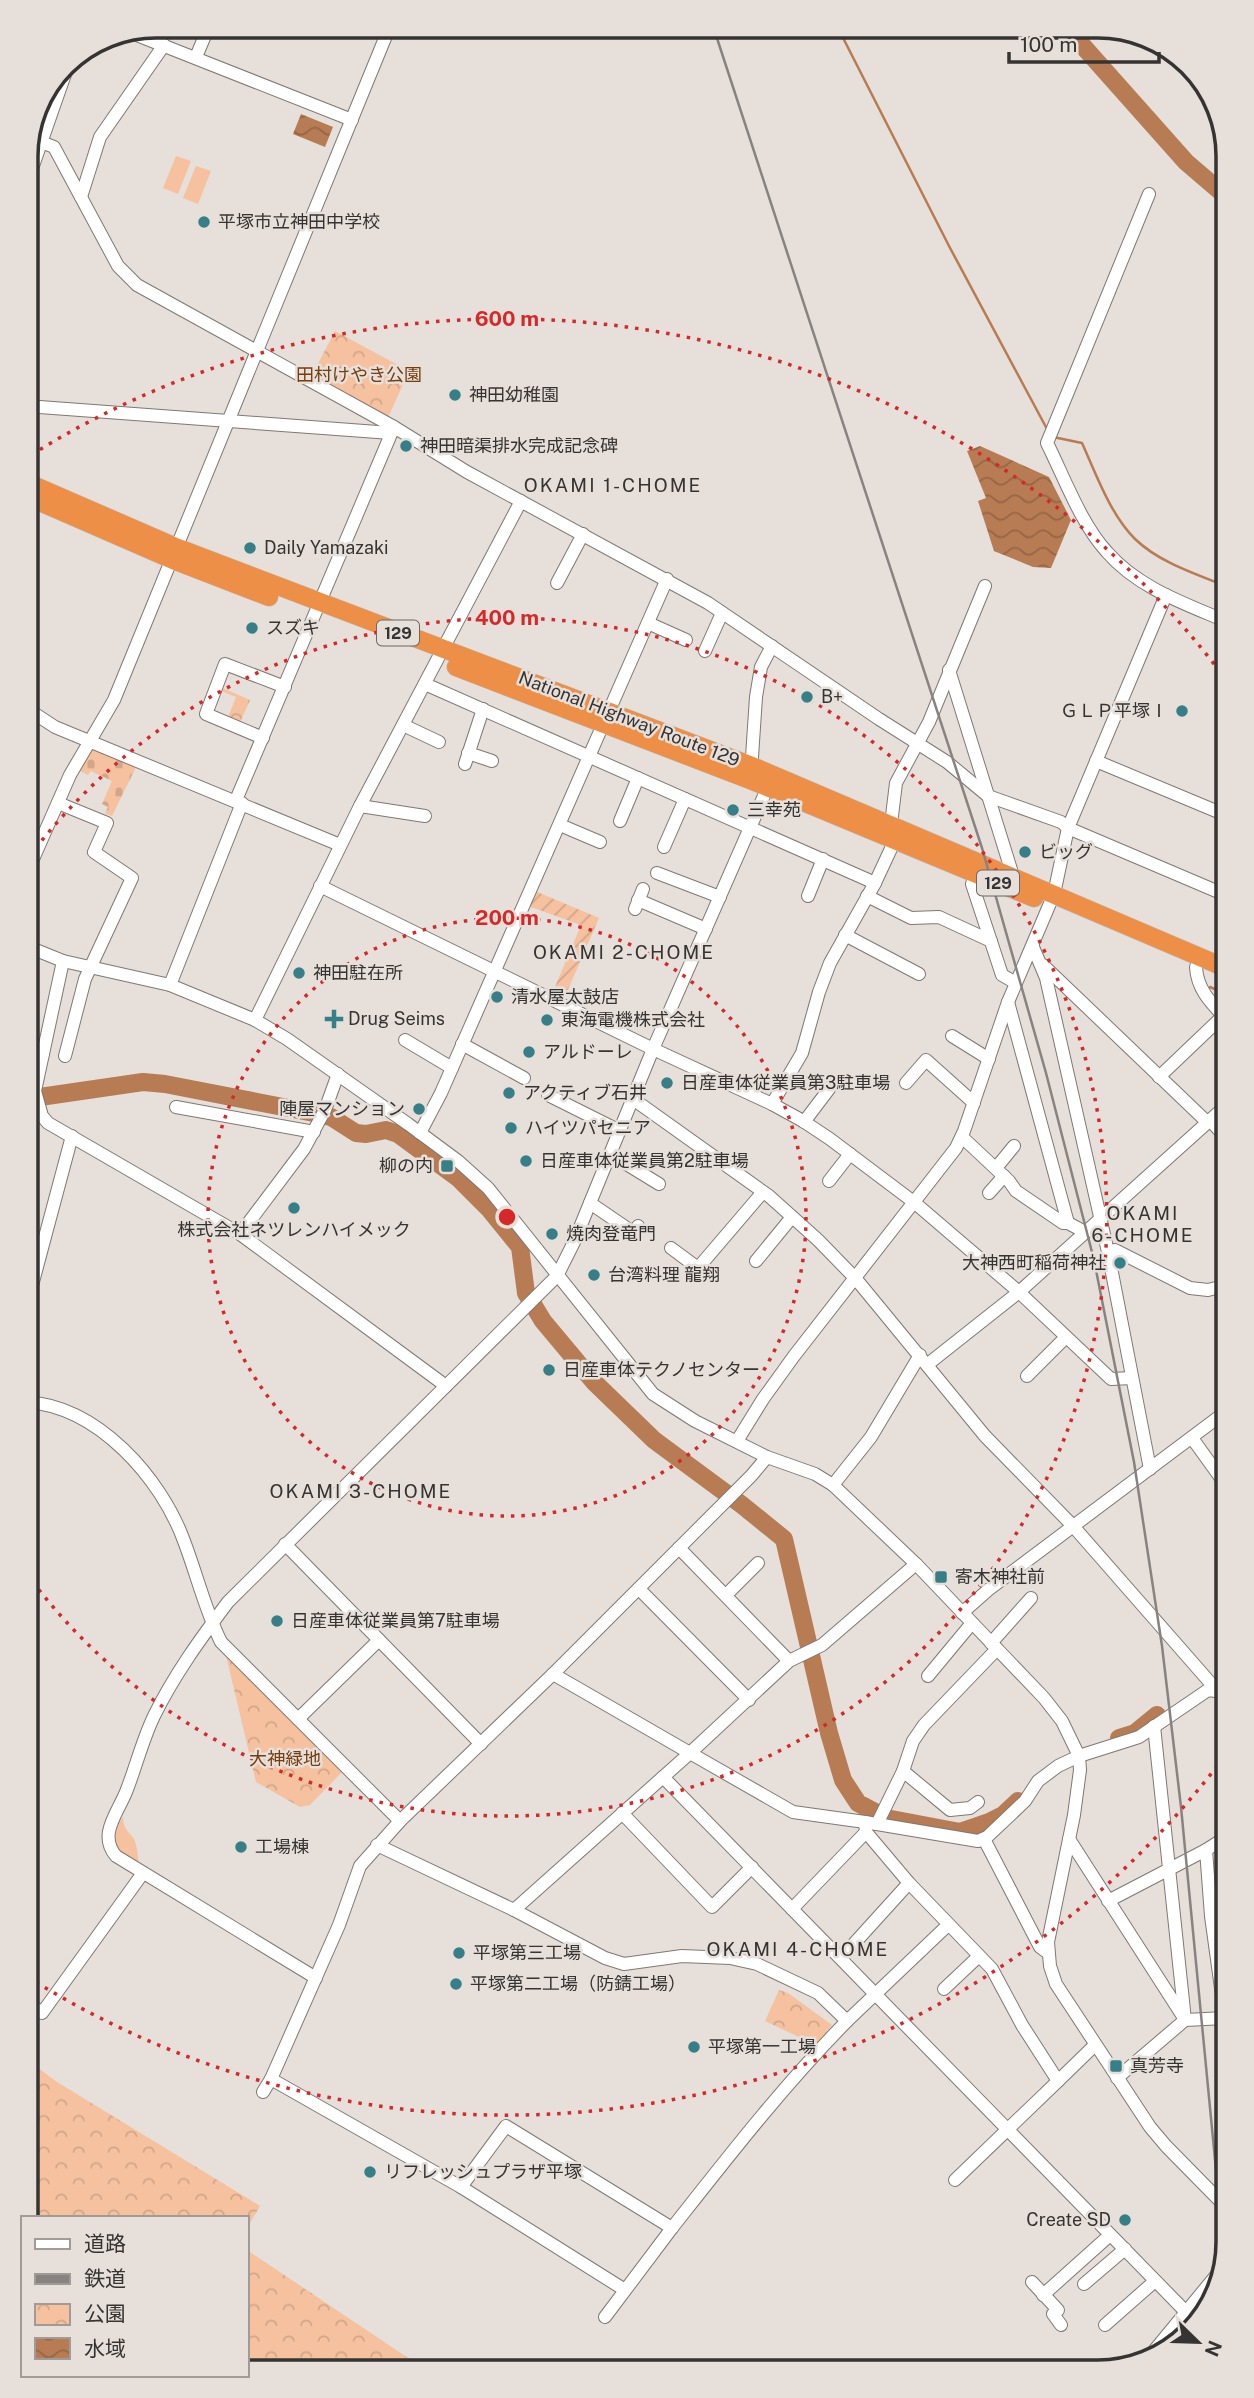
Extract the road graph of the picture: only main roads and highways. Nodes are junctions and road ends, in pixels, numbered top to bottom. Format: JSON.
{"nodes":[{"id":1,"x":39,"y":488,"type":"edge"},
{"id":2,"x":39,"y":501,"type":"edge"},
{"id":3,"x":175,"y":554,"type":"junction"},
{"id":4,"x":893,"y":832,"type":"junction"},
{"id":5,"x":1052,"y":899,"type":"junction"},
{"id":6,"x":1216,"y":964,"type":"edge"},
{"id":7,"x":1216,"y":976,"type":"edge"}],
"edges":[{"from":1,"to":3,"type":"highway","name":"National Highway Route 129","number":"129"},
{"from":2,"to":3,"type":"highway","name":"National Highway Route 129","number":"129"},
{"from":3,"to":4,"type":"highway","name":"National Highway Route 129","number":"129"},
{"from":4,"to":5,"type":"highway","name":"National Highway Route 129","number":"129"},
{"from":4,"to":5,"type":"highway","name":"National Highway Route 129","number":"129"},
{"from":5,"to":6,"type":"highway","name":"National Highway Route 129","number":"129"},
{"from":5,"to":7,"type":"highway","name":"National Highway Route 129","number":"129"}]}
